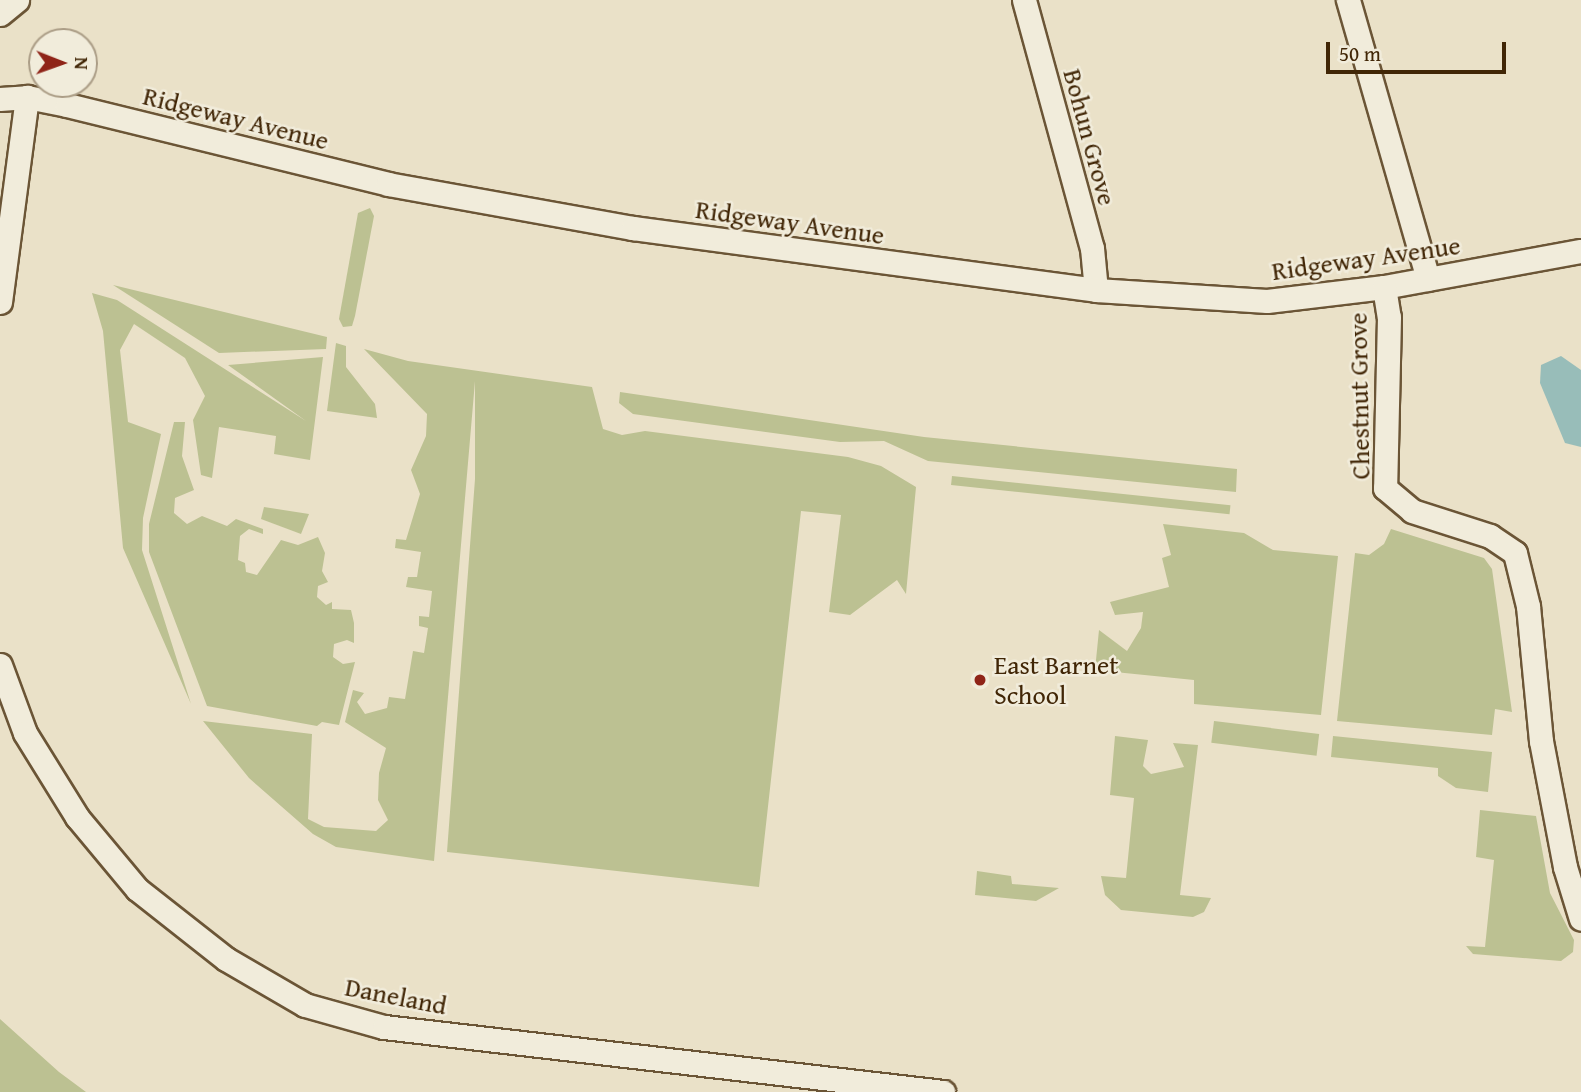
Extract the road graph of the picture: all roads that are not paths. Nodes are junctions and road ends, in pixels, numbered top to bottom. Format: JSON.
{"nodes":[{"id":1,"x":17,"y":0,"type":"edge"},
{"id":2,"x":1024,"y":0,"type":"edge"},
{"id":3,"x":1348,"y":0,"type":"edge"},
{"id":4,"x":0,"y":14,"type":"edge"},
{"id":5,"x":27,"y":97,"type":"junction"},
{"id":6,"x":0,"y":99,"type":"edge"},
{"id":7,"x":1581,"y":251,"type":"edge"},
{"id":8,"x":1428,"y":279,"type":"junction"},
{"id":9,"x":1384,"y":287,"type":"junction"},
{"id":10,"x":1096,"y":290,"type":"junction"},
{"id":11,"x":0,"y":302,"type":"edge"},
{"id":12,"x":0,"y":666,"type":"edge"},
{"id":13,"x":1581,"y":919,"type":"edge"},
{"id":14,"x":943,"y":1092,"type":"edge"}],
"edges":[{"from":1,"to":4,"type":"street"},
{"from":2,"to":10,"type":"street","name":"Bohun Grove"},
{"from":3,"to":8,"type":"street"},
{"from":5,"to":6,"type":"street","name":"Ridgeway Avenue"},
{"from":5,"to":10,"type":"street","name":"Ridgeway Avenue"},
{"from":5,"to":11,"type":"street"},
{"from":7,"to":8,"type":"street","name":"Ridgeway Avenue"},
{"from":8,"to":9,"type":"street","name":"Ridgeway Avenue"},
{"from":9,"to":10,"type":"street","name":"Ridgeway Avenue"},
{"from":9,"to":13,"type":"street","name":"Chestnut Grove"},
{"from":12,"to":14,"type":"street","name":"Daneland"}]}
